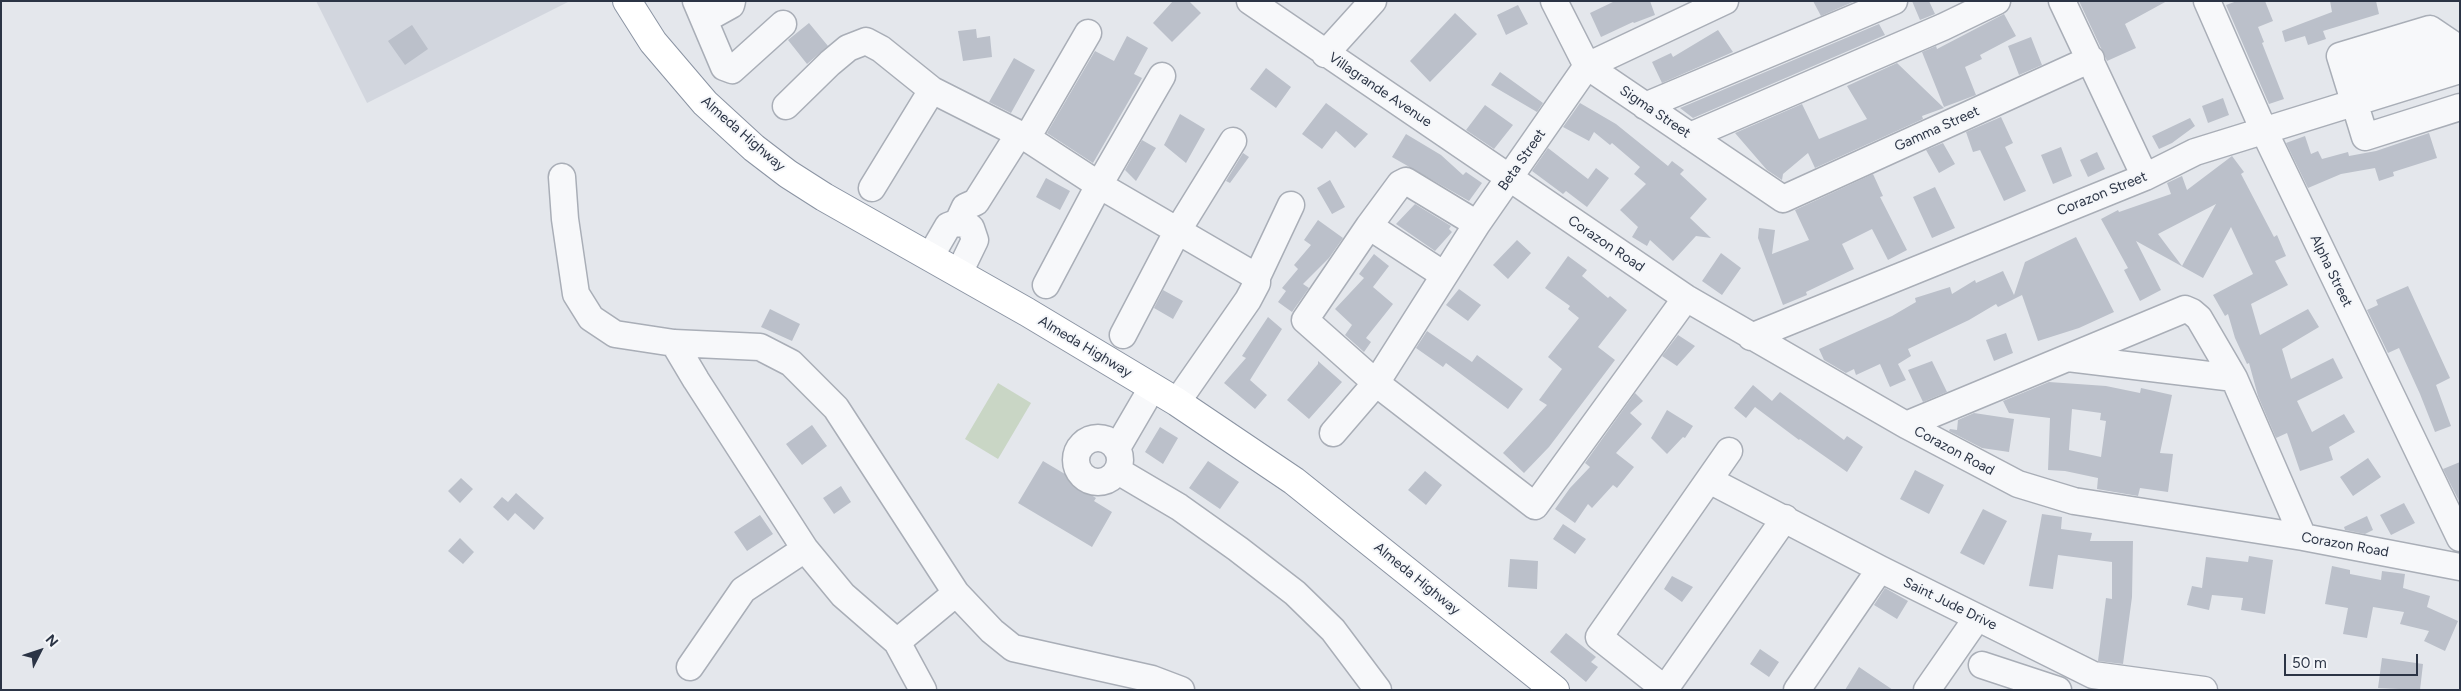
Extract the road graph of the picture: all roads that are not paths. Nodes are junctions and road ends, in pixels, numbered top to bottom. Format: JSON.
{"nodes":[{"id":1,"x":627,"y":1,"type":"edge"},
{"id":2,"x":732,"y":1,"type":"edge"},
{"id":3,"x":1250,"y":1,"type":"edge"},
{"id":4,"x":1554,"y":1,"type":"edge"},
{"id":5,"x":1725,"y":1,"type":"edge"},
{"id":6,"x":1894,"y":1,"type":"edge"},
{"id":7,"x":1997,"y":1,"type":"edge"},
{"id":8,"x":2062,"y":1,"type":"edge"},
{"id":9,"x":2207,"y":1,"type":"edge"},
{"id":10,"x":1359,"y":7,"type":"edge"},
{"id":11,"x":700,"y":11,"type":"edge"},
{"id":12,"x":783,"y":24,"type":"dead end"},
{"id":13,"x":1088,"y":33,"type":"dead end"},
{"id":14,"x":1325,"y":54,"type":"junction"},
{"id":15,"x":2458,"y":58,"type":"edge"},
{"id":16,"x":2091,"y":59,"type":"junction"},
{"id":17,"x":1586,"y":66,"type":"junction"},
{"id":18,"x":1162,"y":76,"type":"dead end"},
{"id":19,"x":932,"y":90,"type":"junction"},
{"id":20,"x":2352,"y":92,"type":"junction"},
{"id":21,"x":786,"y":106,"type":"dead end"},
{"id":22,"x":1645,"y":106,"type":"junction"},
{"id":23,"x":2460,"y":107,"type":"edge"},
{"id":24,"x":2264,"y":131,"type":"junction"},
{"id":25,"x":1023,"y":136,"type":"junction"},
{"id":26,"x":1690,"y":136,"type":"junction"},
{"id":27,"x":1233,"y":141,"type":"dead end"},
{"id":28,"x":2146,"y":177,"type":"junction"},
{"id":29,"x":562,"y":178,"type":"dead end"},
{"id":30,"x":1509,"y":179,"type":"junction"},
{"id":31,"x":1099,"y":185,"type":"junction"},
{"id":32,"x":872,"y":188,"type":"dead end"},
{"id":33,"x":1783,"y":199,"type":"joint"},
{"id":34,"x":1292,"y":205,"type":"dead end"},
{"id":35,"x":1477,"y":224,"type":"junction"},
{"id":36,"x":965,"y":225,"type":"junction"},
{"id":37,"x":1368,"y":226,"type":"junction"},
{"id":38,"x":1178,"y":230,"type":"junction"},
{"id":39,"x":930,"y":257,"type":"junction"},
{"id":40,"x":959,"y":273,"type":"junction"},
{"id":41,"x":1444,"y":275,"type":"junction"},
{"id":42,"x":1257,"y":277,"type":"junction"},
{"id":43,"x":1046,"y":284,"type":"dead end"},
{"id":44,"x":1686,"y":298,"type":"junction"},
{"id":45,"x":1123,"y":335,"type":"dead end"},
{"id":46,"x":1751,"y":336,"type":"junction"},
{"id":47,"x":674,"y":343,"type":"junction"},
{"id":48,"x":2068,"y":358,"type":"junction"},
{"id":49,"x":2234,"y":378,"type":"junction"},
{"id":50,"x":1376,"y":383,"type":"junction"},
{"id":51,"x":1139,"y":393,"type":"junction"},
{"id":52,"x":1178,"y":402,"type":"junction"},
{"id":53,"x":1906,"y":425,"type":"junction"},
{"id":54,"x":1333,"y":433,"type":"dead end"},
{"id":55,"x":1729,"y":451,"type":"dead end"},
{"id":56,"x":1709,"y":480,"type":"junction"},
{"id":57,"x":1785,"y":518,"type":"junction"},
{"id":58,"x":2303,"y":537,"type":"junction"},
{"id":59,"x":2460,"y":538,"type":"edge"},
{"id":60,"x":805,"y":548,"type":"junction"},
{"id":61,"x":2460,"y":566,"type":"edge"},
{"id":62,"x":1880,"y":569,"type":"junction"},
{"id":63,"x":956,"y":593,"type":"junction"},
{"id":64,"x":1977,"y":618,"type":"junction"},
{"id":65,"x":898,"y":642,"type":"junction"},
{"id":66,"x":1982,"y":665,"type":"dead end"},
{"id":67,"x":690,"y":667,"type":"dead end"},
{"id":68,"x":2092,"y":682,"type":"edge"},
{"id":69,"x":1666,"y":689,"type":"edge"},
{"id":70,"x":923,"y":690,"type":"edge"},
{"id":71,"x":1181,"y":690,"type":"edge"},
{"id":72,"x":1378,"y":690,"type":"edge"},
{"id":73,"x":1555,"y":690,"type":"edge"},
{"id":74,"x":1797,"y":690,"type":"edge"},
{"id":75,"x":1927,"y":690,"type":"edge"},
{"id":76,"x":2058,"y":690,"type":"edge"},
{"id":77,"x":2204,"y":690,"type":"edge"}],
"edges":[{"from":1,"to":39,"type":"highway","name":"Almeda Highway"},
{"from":2,"to":11,"type":"street"},
{"from":3,"to":14,"type":"street","name":"Villagrande Avenue"},
{"from":4,"to":17,"type":"street","name":"Sigma Street"},
{"from":5,"to":17,"type":"street"},
{"from":6,"to":22,"type":"street"},
{"from":7,"to":26,"type":"street"},
{"from":8,"to":16,"type":"street"},
{"from":9,"to":24,"type":"street","name":"Alpha Street"},
{"from":10,"to":14,"type":"street"},
{"from":11,"to":12,"type":"street"},
{"from":13,"to":25,"type":"street"},
{"from":14,"to":30,"type":"street","name":"Villagrande Avenue"},
{"from":15,"to":20,"type":"street","name":"Corazon Street"},
{"from":15,"to":20,"type":"street"},
{"from":16,"to":28,"type":"street"},
{"from":16,"to":33,"type":"street","name":"Gamma Street"},
{"from":17,"to":22,"type":"street","name":"Sigma Street"},
{"from":17,"to":30,"type":"street","name":"Beta Street"},
{"from":18,"to":31,"type":"street"},
{"from":19,"to":21,"type":"street"},
{"from":19,"to":25,"type":"street"},
{"from":19,"to":32,"type":"street"},
{"from":20,"to":23,"type":"street"},
{"from":20,"to":24,"type":"street","name":"Corazon Street"},
{"from":22,"to":26,"type":"street","name":"Sigma Street"},
{"from":24,"to":28,"type":"street","name":"Corazon Street"},
{"from":24,"to":59,"type":"street","name":"Alpha Street"},
{"from":25,"to":31,"type":"street"},
{"from":25,"to":36,"type":"street"},
{"from":26,"to":33,"type":"street","name":"Sigma Street"},
{"from":27,"to":38,"type":"street"},
{"from":28,"to":46,"type":"street","name":"Corazon Street"},
{"from":29,"to":47,"type":"street"},
{"from":30,"to":35,"type":"street","name":"Beta Street"},
{"from":30,"to":44,"type":"street","name":"Corazon Road"},
{"from":31,"to":38,"type":"street"},
{"from":31,"to":43,"type":"street"},
{"from":34,"to":42,"type":"street"},
{"from":35,"to":37,"type":"street"},
{"from":35,"to":41,"type":"street","name":"Beta Street"},
{"from":36,"to":39,"type":"street"},
{"from":36,"to":40,"type":"street"},
{"from":37,"to":41,"type":"street"},
{"from":37,"to":50,"type":"street"},
{"from":38,"to":42,"type":"street"},
{"from":38,"to":45,"type":"street"},
{"from":39,"to":40,"type":"highway","name":"Almeda Highway"},
{"from":40,"to":51,"type":"highway","name":"Almeda Highway"},
{"from":41,"to":50,"type":"street","name":"Beta Street"},
{"from":42,"to":52,"type":"street"},
{"from":44,"to":46,"type":"street","name":"Corazon Road"},
{"from":44,"to":50,"type":"street"},
{"from":46,"to":53,"type":"street","name":"Corazon Road"},
{"from":47,"to":60,"type":"street"},
{"from":47,"to":63,"type":"street"},
{"from":48,"to":49,"type":"street"},
{"from":48,"to":49,"type":"street"},
{"from":48,"to":53,"type":"street"},
{"from":49,"to":58,"type":"street"},
{"from":50,"to":54,"type":"street","name":"Beta Street"},
{"from":51,"to":52,"type":"highway","name":"Almeda Highway"},
{"from":51,"to":72,"type":"street"},
{"from":52,"to":73,"type":"highway","name":"Almeda Highway"},
{"from":53,"to":58,"type":"street","name":"Corazon Road"},
{"from":55,"to":56,"type":"street"},
{"from":56,"to":57,"type":"street","name":"Saint Jude Drive"},
{"from":56,"to":69,"type":"street"},
{"from":57,"to":62,"type":"street","name":"Saint Jude Drive"},
{"from":57,"to":69,"type":"street"},
{"from":58,"to":61,"type":"street","name":"Corazon Road"},
{"from":60,"to":65,"type":"street"},
{"from":60,"to":67,"type":"street"},
{"from":62,"to":64,"type":"street","name":"Saint Jude Drive"},
{"from":62,"to":74,"type":"street"},
{"from":63,"to":65,"type":"street"},
{"from":63,"to":71,"type":"street"},
{"from":64,"to":68,"type":"street","name":"Saint Jude Drive"},
{"from":64,"to":75,"type":"street"},
{"from":65,"to":70,"type":"street"},
{"from":66,"to":76,"type":"street"},
{"from":68,"to":77,"type":"street","name":"Saint Jude Drive"}]}
